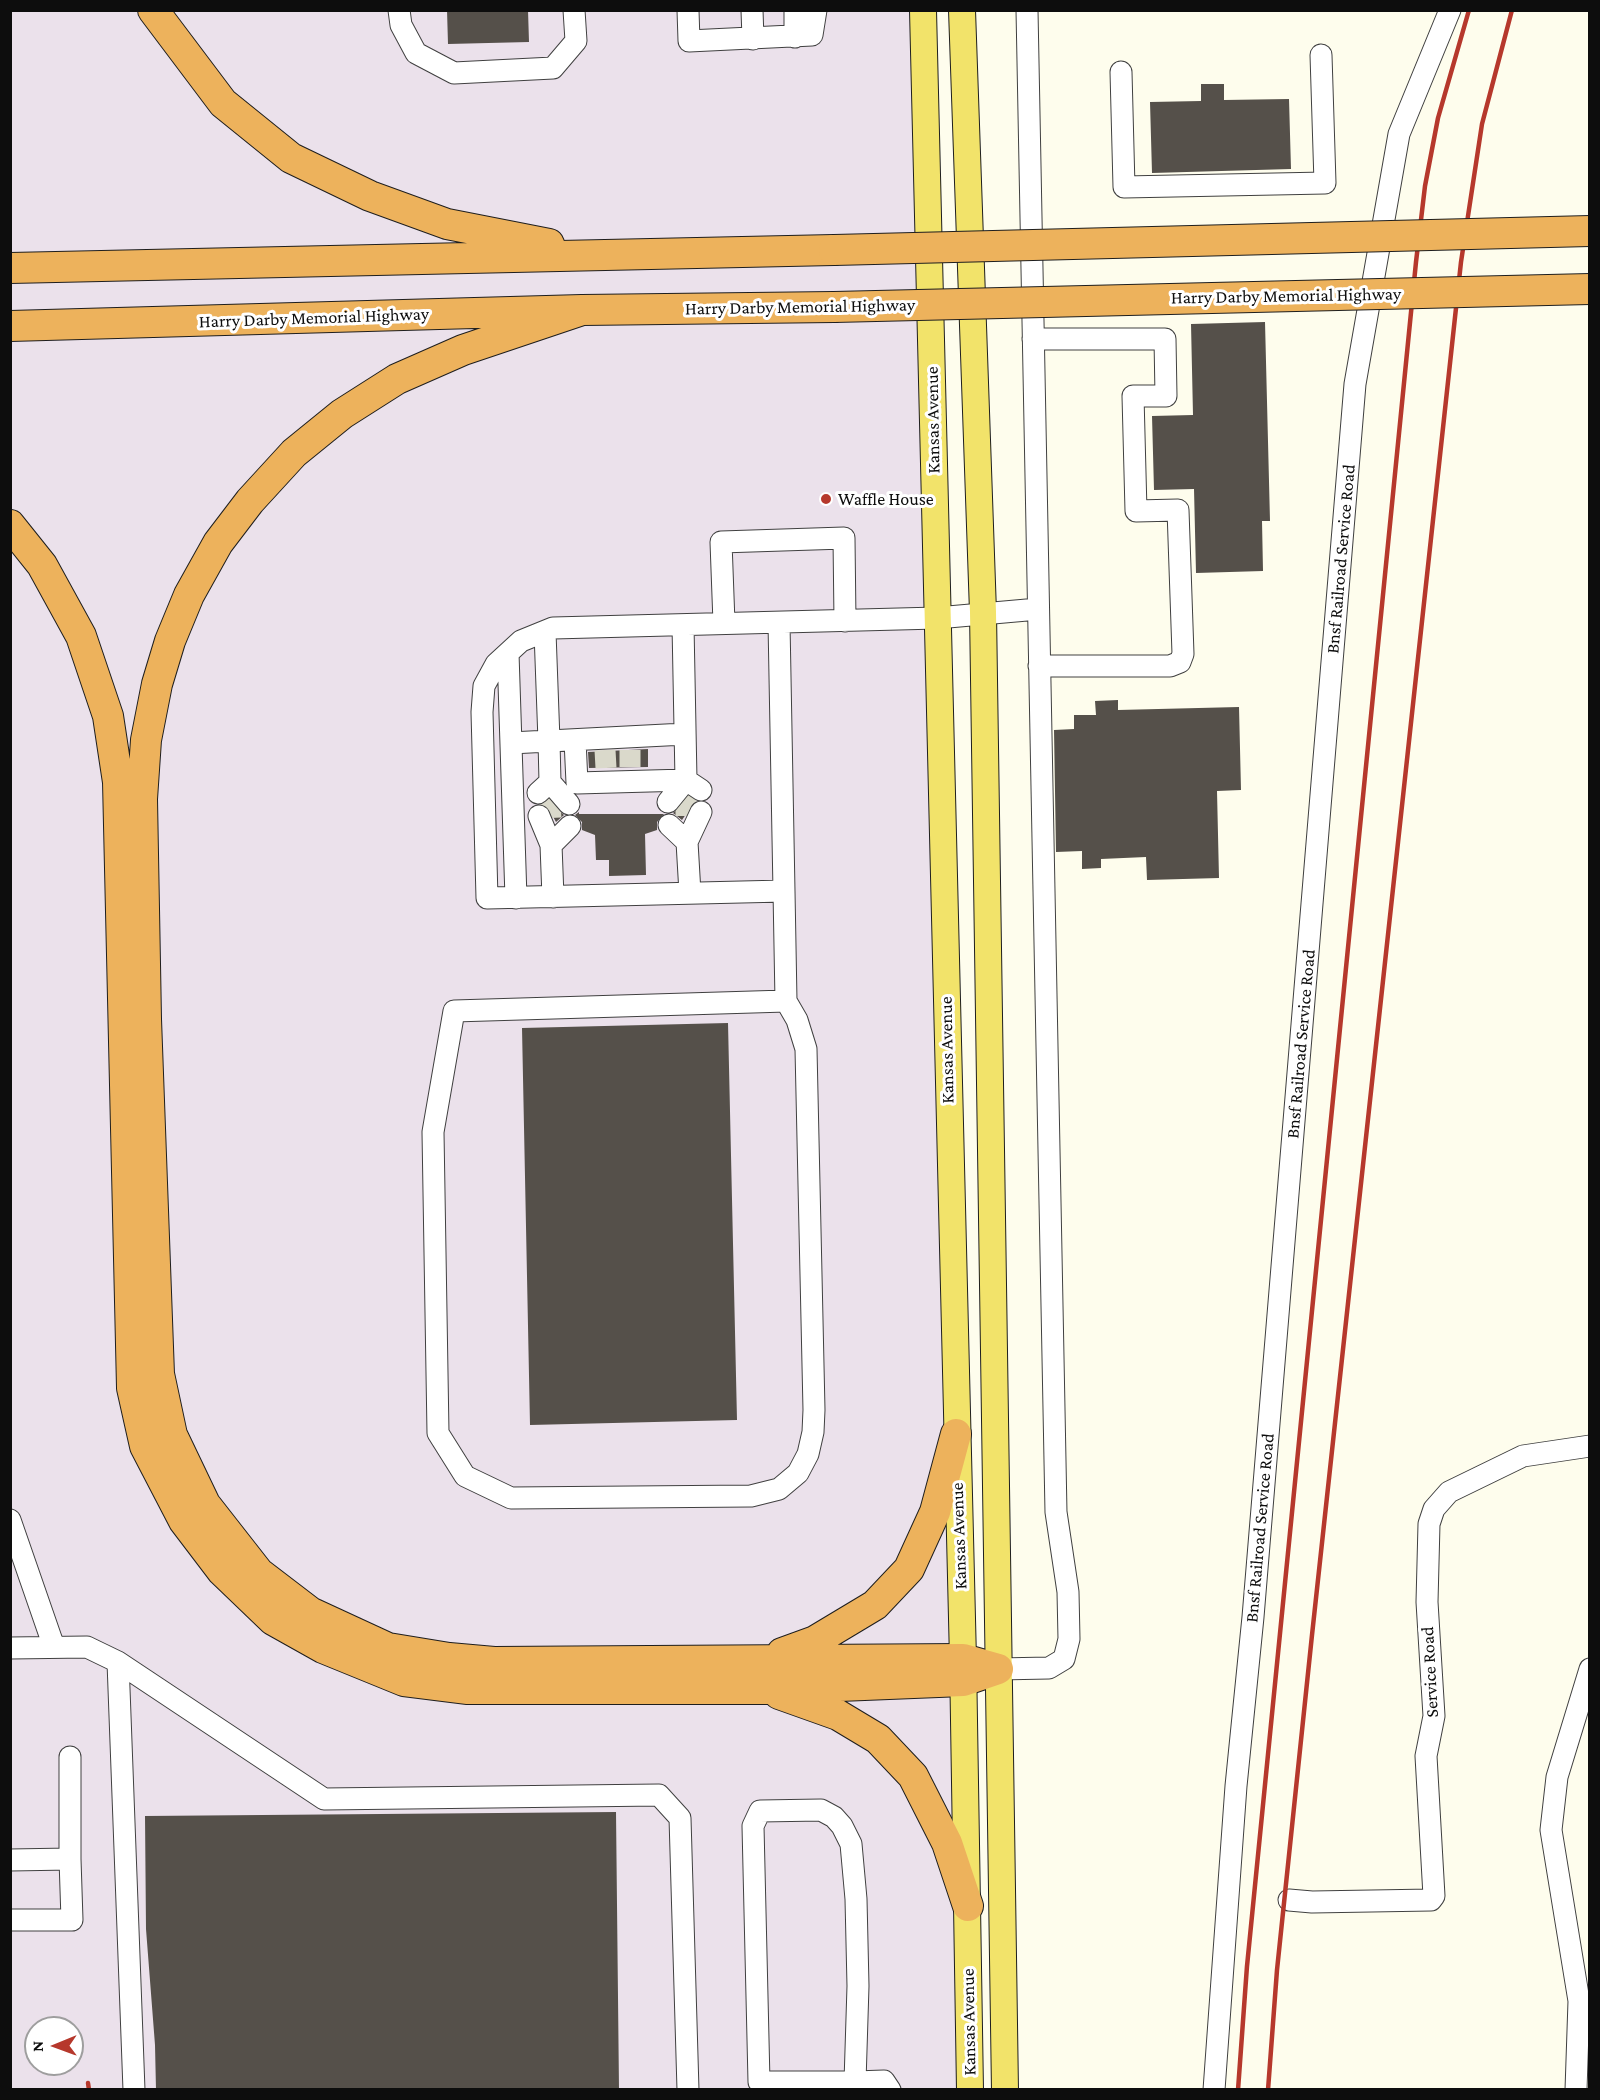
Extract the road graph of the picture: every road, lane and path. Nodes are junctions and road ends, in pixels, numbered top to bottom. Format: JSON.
{"nodes":[{"id":1,"x":153,"y":10,"type":"edge"},
{"id":2,"x":399,"y":10,"type":"edge"},
{"id":3,"x":574,"y":10,"type":"edge"},
{"id":4,"x":688,"y":10,"type":"edge"},
{"id":5,"x":752,"y":10,"type":"edge"},
{"id":6,"x":795,"y":10,"type":"edge"},
{"id":7,"x":816,"y":10,"type":"edge"},
{"id":8,"x":923,"y":10,"type":"edge"},
{"id":9,"x":962,"y":10,"type":"edge"},
{"id":10,"x":1027,"y":10,"type":"edge"},
{"id":11,"x":1450,"y":10,"type":"edge"},
{"id":12,"x":795,"y":37,"type":"junction"},
{"id":13,"x":753,"y":39,"type":"junction"},
{"id":14,"x":1321,"y":55,"type":"dead end"},
{"id":15,"x":1121,"y":72,"type":"dead end"},
{"id":16,"x":1590,"y":231,"type":"edge"},
{"id":17,"x":602,"y":255,"type":"junction"},
{"id":18,"x":10,"y":268,"type":"edge"},
{"id":19,"x":1590,"y":289,"type":"edge"},
{"id":20,"x":582,"y":310,"type":"junction"},
{"id":21,"x":10,"y":326,"type":"edge"},
{"id":22,"x":1033,"y":339,"type":"junction"},
{"id":23,"x":10,"y":525,"type":"edge"},
{"id":24,"x":1038,"y":609,"type":"junction"},
{"id":25,"x":983,"y":612,"type":"junction"},
{"id":26,"x":938,"y":618,"type":"junction"},
{"id":27,"x":845,"y":621,"type":"junction"},
{"id":28,"x":724,"y":623,"type":"junction"},
{"id":29,"x":779,"y":623,"type":"junction"},
{"id":30,"x":683,"y":625,"type":"junction"},
{"id":31,"x":545,"y":632,"type":"junction"},
{"id":32,"x":508,"y":653,"type":"junction"},
{"id":33,"x":1039,"y":666,"type":"junction"},
{"id":34,"x":685,"y":734,"type":"junction"},
{"id":35,"x":575,"y":740,"type":"junction"},
{"id":36,"x":549,"y":741,"type":"junction"},
{"id":37,"x":511,"y":743,"type":"junction"},
{"id":38,"x":630,"y":759,"type":"junction"},
{"id":39,"x":606,"y":760,"type":"junction"},
{"id":40,"x":552,"y":794,"type":"tunnel mouth"},
{"id":41,"x":687,"y":842,"type":"junction"},
{"id":42,"x":551,"y":845,"type":"junction"},
{"id":43,"x":784,"y":891,"type":"junction"},
{"id":44,"x":690,"y":894,"type":"junction"},
{"id":45,"x":553,"y":897,"type":"junction"},
{"id":46,"x":516,"y":898,"type":"junction"},
{"id":47,"x":786,"y":1001,"type":"junction"},
{"id":48,"x":956,"y":1434,"type":"junction"},
{"id":49,"x":1590,"y":1446,"type":"edge"},
{"id":50,"x":10,"y":1520,"type":"edge"},
{"id":51,"x":54,"y":1647,"type":"junction"},
{"id":52,"x":10,"y":1648,"type":"edge"},
{"id":53,"x":118,"y":1662,"type":"junction"},
{"id":54,"x":998,"y":1669,"type":"junction"},
{"id":55,"x":1590,"y":1669,"type":"edge"},
{"id":56,"x":963,"y":1670,"type":"junction"},
{"id":57,"x":764,"y":1675,"type":"junction"},
{"id":58,"x":70,"y":1757,"type":"dead end"},
{"id":59,"x":70,"y":1859,"type":"junction"},
{"id":60,"x":10,"y":1860,"type":"edge"},
{"id":61,"x":1289,"y":1900,"type":"dead end"},
{"id":62,"x":968,"y":1906,"type":"junction"},
{"id":63,"x":10,"y":1920,"type":"edge"},
{"id":64,"x":855,"y":2086,"type":"edge"},
{"id":65,"x":134,"y":2090,"type":"edge"},
{"id":66,"x":688,"y":2090,"type":"edge"},
{"id":67,"x":890,"y":2090,"type":"edge"},
{"id":68,"x":970,"y":2090,"type":"edge"},
{"id":69,"x":1005,"y":2090,"type":"edge"},
{"id":70,"x":1214,"y":2090,"type":"edge"},
{"id":71,"x":1576,"y":2090,"type":"edge"}],
"edges":[{"from":1,"to":17,"type":"highway"},
{"from":2,"to":3,"type":"street"},
{"from":4,"to":13,"type":"street"},
{"from":5,"to":13,"type":"street"},
{"from":6,"to":12,"type":"street"},
{"from":7,"to":12,"type":"street"},
{"from":8,"to":26,"type":"main road","name":"Kansas Avenue"},
{"from":9,"to":25,"type":"main road","name":"Kansas Avenue"},
{"from":10,"to":22,"type":"street"},
{"from":11,"to":70,"type":"street","name":"Bnsf Railroad Service Road"},
{"from":12,"to":13,"type":"street"},
{"from":14,"to":15,"type":"street"},
{"from":16,"to":17,"type":"highway","bridge":true},
{"from":17,"to":18,"type":"highway"},
{"from":19,"to":20,"type":"highway","name":"Harry Darby Memorial Highway","bridge":true},
{"from":20,"to":21,"type":"highway","name":"Harry Darby Memorial Highway"},
{"from":20,"to":57,"type":"highway"},
{"from":22,"to":24,"type":"street"},
{"from":22,"to":33,"type":"street"},
{"from":23,"to":57,"type":"highway"},
{"from":24,"to":25,"type":"street"},
{"from":24,"to":33,"type":"street"},
{"from":25,"to":26,"type":"street"},
{"from":25,"to":54,"type":"main road","name":"Kansas Avenue"},
{"from":26,"to":27,"type":"street"},
{"from":26,"to":48,"type":"main road","name":"Kansas Avenue"},
{"from":27,"to":28,"type":"street"},
{"from":27,"to":29,"type":"street"},
{"from":28,"to":29,"type":"street"},
{"from":28,"to":30,"type":"street"},
{"from":29,"to":43,"type":"street"},
{"from":30,"to":31,"type":"street"},
{"from":30,"to":34,"type":"street"},
{"from":31,"to":32,"type":"street"},
{"from":31,"to":36,"type":"street"},
{"from":32,"to":37,"type":"street"},
{"from":32,"to":46,"type":"street"},
{"from":33,"to":54,"type":"street"},
{"from":34,"to":38,"type":"street"},
{"from":34,"to":38,"type":"street"},
{"from":35,"to":36,"type":"street"},
{"from":35,"to":39,"type":"street"},
{"from":35,"to":39,"type":"street"},
{"from":36,"to":37,"type":"street"},
{"from":36,"to":40,"type":"street"},
{"from":37,"to":46,"type":"street"},
{"from":38,"to":39,"type":"street"},
{"from":38,"to":39,"type":"street"},
{"from":41,"to":41,"type":"street"},
{"from":41,"to":44,"type":"street"},
{"from":42,"to":42,"type":"street"},
{"from":42,"to":45,"type":"street"},
{"from":43,"to":44,"type":"street"},
{"from":43,"to":47,"type":"street"},
{"from":44,"to":45,"type":"street"},
{"from":45,"to":46,"type":"street"},
{"from":47,"to":47,"type":"street"},
{"from":48,"to":56,"type":"main road","name":"Kansas Avenue"},
{"from":48,"to":57,"type":"highway"},
{"from":49,"to":61,"type":"street","name":"Service Road"},
{"from":50,"to":51,"type":"street"},
{"from":51,"to":52,"type":"street"},
{"from":51,"to":53,"type":"street"},
{"from":53,"to":65,"type":"street"},
{"from":53,"to":66,"type":"street"},
{"from":54,"to":56,"type":"highway"},
{"from":54,"to":69,"type":"main road","name":"Kansas Avenue"},
{"from":55,"to":71,"type":"street"},
{"from":56,"to":57,"type":"highway"},
{"from":56,"to":62,"type":"main road","name":"Kansas Avenue"},
{"from":57,"to":62,"type":"highway"},
{"from":58,"to":59,"type":"street"},
{"from":59,"to":60,"type":"street"},
{"from":59,"to":63,"type":"street"},
{"from":62,"to":68,"type":"main road","name":"Kansas Avenue"},
{"from":64,"to":64,"type":"street"},
{"from":64,"to":67,"type":"street"}]}
